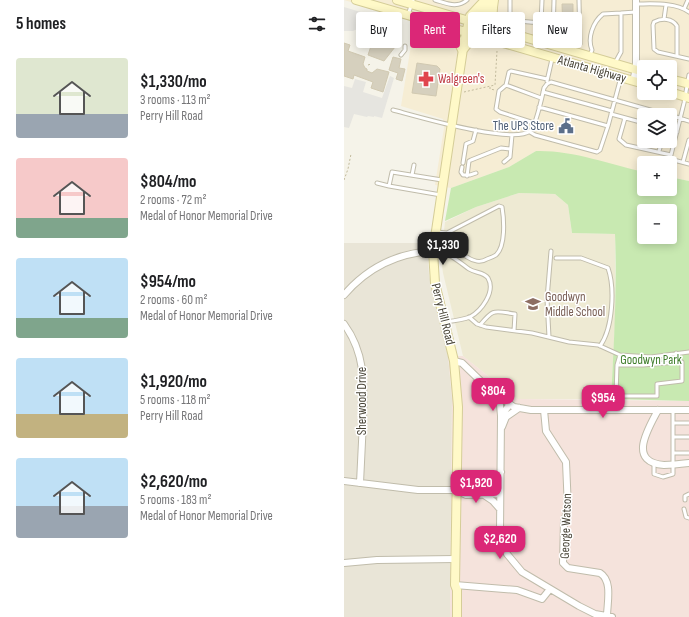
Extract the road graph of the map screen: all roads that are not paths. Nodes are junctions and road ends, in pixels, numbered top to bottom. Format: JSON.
{"nodes":[{"id":1,"x":356,"y":0,"type":"edge"},
{"id":2,"x":397,"y":0,"type":"edge"},
{"id":3,"x":435,"y":0,"type":"edge"},
{"id":4,"x":467,"y":0,"type":"edge"},
{"id":5,"x":485,"y":0,"type":"edge"},
{"id":6,"x":493,"y":0,"type":"edge"},
{"id":7,"x":510,"y":0,"type":"edge"},
{"id":8,"x":542,"y":0,"type":"edge"},
{"id":9,"x":554,"y":0,"type":"edge"},
{"id":10,"x":579,"y":0,"type":"edge"},
{"id":11,"x":688,"y":0,"type":"edge"},
{"id":12,"x":413,"y":2,"type":"edge"},
{"id":13,"x":636,"y":2,"type":"edge"},
{"id":14,"x":666,"y":5,"type":"junction"},
{"id":15,"x":684,"y":9,"type":"junction"},
{"id":16,"x":474,"y":12,"type":"edge"},
{"id":17,"x":482,"y":12,"type":"edge"},
{"id":18,"x":493,"y":12,"type":"edge"},
{"id":19,"x":554,"y":12,"type":"edge"},
{"id":20,"x":579,"y":12,"type":"edge"},
{"id":21,"x":636,"y":12,"type":"junction"},
{"id":22,"x":689,"y":12,"type":"edge"},
{"id":23,"x":621,"y":13,"type":"junction"},
{"id":24,"x":408,"y":15,"type":"joint"},
{"id":25,"x":664,"y":19,"type":"junction"},
{"id":26,"x":468,"y":21,"type":"edge"},
{"id":27,"x":468,"y":24,"type":"edge"},
{"id":28,"x":460,"y":29,"type":"edge"},
{"id":29,"x":466,"y":31,"type":"junction"},
{"id":30,"x":468,"y":43,"type":"edge"},
{"id":31,"x":405,"y":46,"type":"dead end"},
{"id":32,"x":460,"y":46,"type":"edge"},
{"id":33,"x":523,"y":48,"type":"edge"},
{"id":34,"x":556,"y":48,"type":"edge"},
{"id":35,"x":579,"y":48,"type":"edge"},
{"id":36,"x":462,"y":50,"type":"junction"},
{"id":37,"x":401,"y":55,"type":"dead end"},
{"id":38,"x":589,"y":56,"type":"junction"},
{"id":39,"x":677,"y":56,"type":"junction"},
{"id":40,"x":553,"y":57,"type":"junction"},
{"id":41,"x":689,"y":59,"type":"edge"},
{"id":42,"x":639,"y":60,"type":"edge"},
{"id":43,"x":615,"y":63,"type":"junction"},
{"id":44,"x":637,"y":70,"type":"edge"},
{"id":45,"x":637,"y":75,"type":"edge"},
{"id":46,"x":689,"y":75,"type":"edge"},
{"id":47,"x":621,"y":77,"type":"junction"},
{"id":48,"x":633,"y":80,"type":"junction"},
{"id":49,"x":547,"y":81,"type":"junction"},
{"id":50,"x":637,"y":81,"type":"edge"},
{"id":51,"x":677,"y":81,"type":"edge"},
{"id":52,"x":688,"y":84,"type":"edge"},
{"id":53,"x":506,"y":85,"type":"junction"},
{"id":54,"x":543,"y":92,"type":"junction"},
{"id":55,"x":677,"y":94,"type":"edge"},
{"id":56,"x":687,"y":97,"type":"edge"},
{"id":57,"x":541,"y":98,"type":"junction"},
{"id":58,"x":615,"y":100,"type":"junction"},
{"id":59,"x":539,"y":107,"type":"junction"},
{"id":60,"x":644,"y":108,"type":"edge"},
{"id":61,"x":393,"y":110,"type":"dead end"},
{"id":62,"x":612,"y":112,"type":"junction"},
{"id":63,"x":677,"y":117,"type":"edge"},
{"id":64,"x":625,"y":118,"type":"junction"},
{"id":65,"x":680,"y":118,"type":"junction"},
{"id":66,"x":637,"y":121,"type":"edge"},
{"id":67,"x":689,"y":121,"type":"edge"},
{"id":68,"x":534,"y":123,"type":"junction"},
{"id":69,"x":451,"y":125,"type":"junction"},
{"id":70,"x":608,"y":126,"type":"junction"},
{"id":71,"x":476,"y":130,"type":"junction"},
{"id":72,"x":530,"y":132,"type":"junction"},
{"id":73,"x":677,"y":132,"type":"edge"},
{"id":74,"x":512,"y":135,"type":"junction"},
{"id":75,"x":689,"y":140,"type":"edge"},
{"id":76,"x":660,"y":148,"type":"edge"},
{"id":77,"x":673,"y":148,"type":"edge"},
{"id":78,"x":510,"y":149,"type":"junction"},
{"id":79,"x":659,"y":151,"type":"junction"},
{"id":80,"x":671,"y":155,"type":"junction"},
{"id":81,"x":504,"y":162,"type":"dead end"},
{"id":82,"x":683,"y":162,"type":"junction"},
{"id":83,"x":689,"y":164,"type":"edge"},
{"id":84,"x":414,"y":165,"type":"dead end"},
{"id":85,"x":476,"y":173,"type":"dead end"},
{"id":86,"x":412,"y":175,"type":"junction"},
{"id":87,"x":467,"y":176,"type":"junction"},
{"id":88,"x":444,"y":180,"type":"junction"},
{"id":89,"x":376,"y":183,"type":"dead end"},
{"id":90,"x":390,"y":186,"type":"junction"},
{"id":91,"x":442,"y":195,"type":"junction"},
{"id":92,"x":436,"y":232,"type":"junction"},
{"id":93,"x":446,"y":233,"type":"junction"},
{"id":94,"x":433,"y":251,"type":"junction"},
{"id":95,"x":551,"y":251,"type":"dead end"},
{"id":96,"x":556,"y":258,"type":"dead end"},
{"id":97,"x":344,"y":295,"type":"edge"},
{"id":98,"x":469,"y":317,"type":"junction"},
{"id":99,"x":445,"y":322,"type":"junction"},
{"id":100,"x":344,"y":324,"type":"edge"},
{"id":101,"x":480,"y":325,"type":"junction"},
{"id":102,"x":514,"y":330,"type":"junction"},
{"id":103,"x":550,"y":337,"type":"junction"},
{"id":104,"x":600,"y":346,"type":"junction"},
{"id":105,"x":688,"y":351,"type":"edge"},
{"id":106,"x":676,"y":353,"type":"junction"},
{"id":107,"x":620,"y":355,"type":"junction"},
{"id":108,"x":454,"y":361,"type":"junction"},
{"id":109,"x":677,"y":362,"type":"junction"},
{"id":110,"x":616,"y":365,"type":"junction"},
{"id":111,"x":497,"y":395,"type":"junction"},
{"id":112,"x":510,"y":404,"type":"junction"},
{"id":113,"x":519,"y":408,"type":"junction"},
{"id":114,"x":544,"y":410,"type":"junction"},
{"id":115,"x":658,"y":410,"type":"junction"},
{"id":116,"x":673,"y":410,"type":"junction"},
{"id":117,"x":689,"y":410,"type":"edge"},
{"id":118,"x":501,"y":416,"type":"junction"},
{"id":119,"x":673,"y":423,"type":"junction"},
{"id":120,"x":689,"y":423,"type":"edge"},
{"id":121,"x":501,"y":429,"type":"junction"},
{"id":122,"x":673,"y":437,"type":"junction"},
{"id":123,"x":689,"y":437,"type":"edge"},
{"id":124,"x":674,"y":453,"type":"junction"},
{"id":125,"x":689,"y":454,"type":"edge"},
{"id":126,"x":654,"y":462,"type":"junction"},
{"id":127,"x":689,"y":463,"type":"edge"},
{"id":128,"x":674,"y":464,"type":"junction"},
{"id":129,"x":501,"y":472,"type":"junction"},
{"id":130,"x":344,"y":481,"type":"edge"},
{"id":131,"x":360,"y":483,"type":"junction"},
{"id":132,"x":484,"y":486,"type":"junction"},
{"id":133,"x":456,"y":490,"type":"junction"},
{"id":134,"x":500,"y":491,"type":"junction"},
{"id":135,"x":689,"y":494,"type":"edge"},
{"id":136,"x":484,"y":495,"type":"junction"},
{"id":137,"x":685,"y":500,"type":"dead end"},
{"id":138,"x":500,"y":509,"type":"junction"},
{"id":139,"x":684,"y":509,"type":"dead end"},
{"id":140,"x":689,"y":518,"type":"edge"},
{"id":141,"x":456,"y":559,"type":"junction"},
{"id":142,"x":344,"y":563,"type":"edge"},
{"id":143,"x":455,"y":586,"type":"junction"},
{"id":144,"x":550,"y":589,"type":"junction"},
{"id":145,"x":452,"y":617,"type":"edge"},
{"id":146,"x":457,"y":617,"type":"edge"},
{"id":147,"x":607,"y":617,"type":"edge"},
{"id":148,"x":612,"y":617,"type":"edge"}],
"edges":[{"from":1,"to":24,"type":"main road","name":"Atlanta Highway"},
{"from":2,"to":12,"type":"main road","name":"Atlanta Highway"},
{"from":3,"to":4,"type":"lane"},
{"from":5,"to":16,"type":"main road","name":"Perry Hill Road"},
{"from":6,"to":17,"type":"main road"},
{"from":6,"to":18,"type":"main road"},
{"from":7,"to":8,"type":"lane"},
{"from":9,"to":19,"type":"lane"},
{"from":10,"to":20,"type":"lane"},
{"from":11,"to":15,"type":"lane"},
{"from":12,"to":24,"type":"lane"},
{"from":12,"to":26,"type":"main road","name":"Atlanta Highway"},
{"from":13,"to":14,"type":"lane"},
{"from":13,"to":21,"type":"street"},
{"from":14,"to":15,"type":"lane"},
{"from":14,"to":25,"type":"lane"},
{"from":15,"to":22,"type":"lane"},
{"from":21,"to":23,"type":"lane"},
{"from":21,"to":42,"type":"street"},
{"from":23,"to":38,"type":"lane"},
{"from":23,"to":43,"type":"lane"},
{"from":25,"to":39,"type":"lane"},
{"from":25,"to":39,"type":"lane"},
{"from":27,"to":29,"type":"main road","name":"Perry Hill Road"},
{"from":28,"to":29,"type":"main road","name":"Atlanta Highway"},
{"from":29,"to":36,"type":"main road","name":"Perry Hill Road"},
{"from":30,"to":36,"type":"main road"},
{"from":31,"to":37,"type":"lane"},
{"from":32,"to":36,"type":"main road"},
{"from":33,"to":40,"type":"main road","name":"Atlanta Highway"},
{"from":34,"to":40,"type":"street"},
{"from":35,"to":38,"type":"main road","name":"Atlanta Highway"},
{"from":36,"to":69,"type":"main road","name":"Perry Hill Road"},
{"from":38,"to":43,"type":"main road","name":"Atlanta Highway"},
{"from":39,"to":41,"type":"lane"},
{"from":40,"to":47,"type":"main road","name":"Atlanta Highway"},
{"from":40,"to":49,"type":"lane"},
{"from":43,"to":44,"type":"main road","name":"Atlanta Highway"},
{"from":45,"to":48,"type":"street"},
{"from":46,"to":52,"type":"lane"},
{"from":47,"to":48,"type":"main road","name":"Atlanta Highway"},
{"from":47,"to":58,"type":"lane"},
{"from":48,"to":50,"type":"main road","name":"Atlanta Highway"},
{"from":49,"to":53,"type":"lane"},
{"from":49,"to":54,"type":"lane"},
{"from":49,"to":58,"type":"lane"},
{"from":51,"to":52,"type":"main road"},
{"from":52,"to":56,"type":"lane"},
{"from":53,"to":57,"type":"lane"},
{"from":53,"to":68,"type":"lane"},
{"from":54,"to":57,"type":"lane"},
{"from":54,"to":62,"type":"lane"},
{"from":55,"to":56,"type":"main road"},
{"from":56,"to":65,"type":"lane"},
{"from":57,"to":59,"type":"lane"},
{"from":58,"to":60,"type":"lane"},
{"from":58,"to":62,"type":"lane"},
{"from":59,"to":68,"type":"lane"},
{"from":59,"to":70,"type":"lane"},
{"from":61,"to":69,"type":"lane"},
{"from":62,"to":64,"type":"lane"},
{"from":62,"to":70,"type":"lane"},
{"from":63,"to":65,"type":"lane"},
{"from":64,"to":66,"type":"lane"},
{"from":64,"to":79,"type":"lane"},
{"from":65,"to":67,"type":"lane"},
{"from":65,"to":73,"type":"lane"},
{"from":68,"to":72,"type":"lane"},
{"from":69,"to":71,"type":"lane"},
{"from":69,"to":88,"type":"main road","name":"Perry Hill Road"},
{"from":70,"to":72,"type":"lane"},
{"from":71,"to":74,"type":"lane"},
{"from":71,"to":87,"type":"lane"},
{"from":72,"to":74,"type":"lane"},
{"from":74,"to":78,"type":"lane"},
{"from":75,"to":82,"type":"lane"},
{"from":76,"to":79,"type":"lane"},
{"from":77,"to":80,"type":"lane"},
{"from":78,"to":81,"type":"lane"},
{"from":78,"to":87,"type":"lane"},
{"from":79,"to":80,"type":"lane"},
{"from":80,"to":82,"type":"lane"},
{"from":82,"to":83,"type":"lane"},
{"from":84,"to":86,"type":"lane"},
{"from":85,"to":87,"type":"lane"},
{"from":86,"to":88,"type":"lane"},
{"from":86,"to":90,"type":"lane"},
{"from":88,"to":91,"type":"main road","name":"Perry Hill Road"},
{"from":89,"to":90,"type":"lane"},
{"from":90,"to":91,"type":"lane"},
{"from":91,"to":92,"type":"main road","name":"Perry Hill Road"},
{"from":92,"to":93,"type":"lane"},
{"from":92,"to":94,"type":"main road","name":"Perry Hill Road"},
{"from":93,"to":93,"type":"lane"},
{"from":94,"to":97,"type":"street"},
{"from":94,"to":98,"type":"lane"},
{"from":94,"to":99,"type":"main road","name":"Perry Hill Road"},
{"from":95,"to":103,"type":"lane"},
{"from":96,"to":104,"type":"lane"},
{"from":98,"to":99,"type":"lane"},
{"from":98,"to":101,"type":"lane"},
{"from":99,"to":108,"type":"main road","name":"Perry Hill Road"},
{"from":100,"to":131,"type":"street","name":"Sherwood Drive"},
{"from":101,"to":102,"type":"lane"},
{"from":101,"to":102,"type":"lane"},
{"from":102,"to":103,"type":"lane"},
{"from":103,"to":104,"type":"lane"},
{"from":104,"to":107,"type":"lane"},
{"from":105,"to":106,"type":"lane"},
{"from":106,"to":107,"type":"lane"},
{"from":106,"to":109,"type":"lane"},
{"from":107,"to":110,"type":"lane"},
{"from":108,"to":111,"type":"street"},
{"from":108,"to":133,"type":"main road","name":"Perry Hill Road"},
{"from":109,"to":110,"type":"lane"},
{"from":109,"to":110,"type":"lane"},
{"from":111,"to":112,"type":"street"},
{"from":111,"to":118,"type":"street"},
{"from":112,"to":113,"type":"street"},
{"from":112,"to":118,"type":"street"},
{"from":113,"to":114,"type":"street"},
{"from":113,"to":121,"type":"street"},
{"from":114,"to":115,"type":"street"},
{"from":114,"to":147,"type":"street","name":"George Watson"},
{"from":115,"to":116,"type":"street"},
{"from":115,"to":126,"type":"street"},
{"from":116,"to":117,"type":"street"},
{"from":116,"to":119,"type":"lane"},
{"from":118,"to":121,"type":"street"},
{"from":119,"to":120,"type":"lane"},
{"from":119,"to":122,"type":"lane"},
{"from":121,"to":129,"type":"street"},
{"from":122,"to":123,"type":"lane"},
{"from":122,"to":124,"type":"lane"},
{"from":124,"to":125,"type":"lane"},
{"from":124,"to":128,"type":"lane"},
{"from":126,"to":128,"type":"street"},
{"from":126,"to":128,"type":"lane"},
{"from":127,"to":128,"type":"street"},
{"from":129,"to":132,"type":"street"},
{"from":129,"to":134,"type":"street"},
{"from":130,"to":131,"type":"street"},
{"from":131,"to":133,"type":"street"},
{"from":132,"to":133,"type":"street"},
{"from":132,"to":134,"type":"street"},
{"from":133,"to":136,"type":"street"},
{"from":133,"to":141,"type":"main road","name":"Perry Hill Road"},
{"from":134,"to":136,"type":"street"},
{"from":134,"to":138,"type":"street"},
{"from":135,"to":137,"type":"lane"},
{"from":136,"to":138,"type":"street"},
{"from":138,"to":144,"type":"street"},
{"from":139,"to":140,"type":"lane"},
{"from":141,"to":142,"type":"street"},
{"from":141,"to":143,"type":"main road","name":"Perry Hill Road"},
{"from":143,"to":144,"type":"street"},
{"from":143,"to":145,"type":"main road","name":"Perry Hill Road"},
{"from":143,"to":146,"type":"main road","name":"Perry Hill Road"},
{"from":144,"to":147,"type":"street"},
{"from":147,"to":148,"type":"street"}]}
